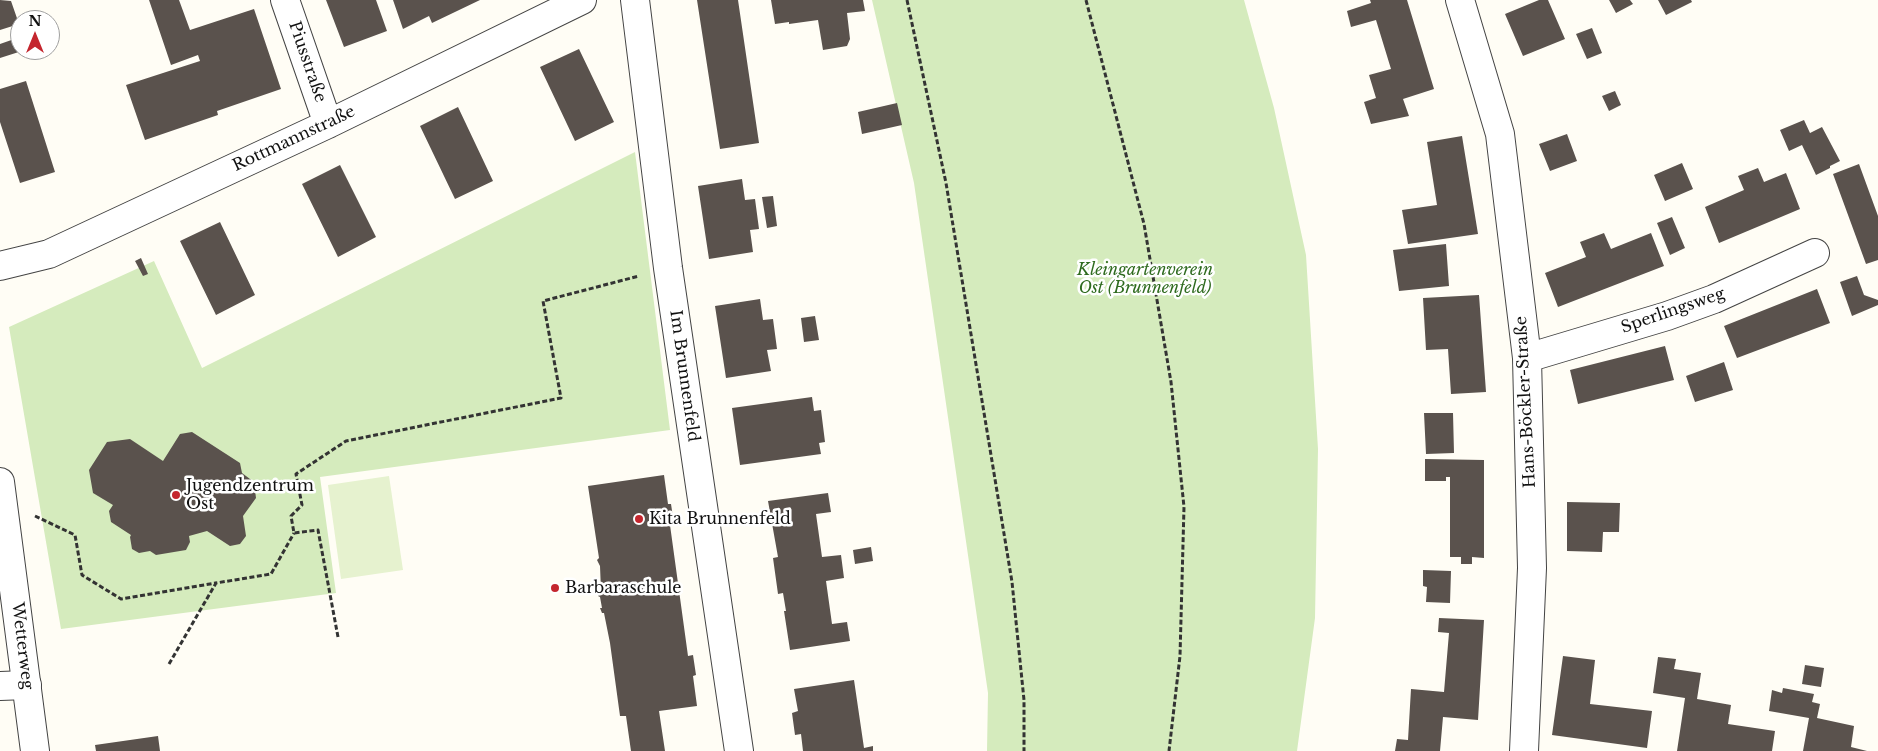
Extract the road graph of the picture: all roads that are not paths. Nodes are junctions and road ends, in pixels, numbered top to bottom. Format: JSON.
{"nodes":[{"id":1,"x":285,"y":0,"type":"edge"},
{"id":2,"x":582,"y":0,"type":"edge"},
{"id":3,"x":635,"y":0,"type":"edge"},
{"id":4,"x":1460,"y":0,"type":"edge"},
{"id":5,"x":328,"y":124,"type":"junction"},
{"id":6,"x":1814,"y":252,"type":"dead end"},
{"id":7,"x":0,"y":266,"type":"edge"},
{"id":8,"x":1527,"y":358,"type":"junction"},
{"id":9,"x":1,"y":491,"type":"edge"},
{"id":10,"x":27,"y":685,"type":"junction"},
{"id":11,"x":0,"y":686,"type":"edge"},
{"id":12,"x":35,"y":751,"type":"edge"},
{"id":13,"x":739,"y":751,"type":"edge"},
{"id":14,"x":1524,"y":751,"type":"edge"}],
"edges":[{"from":1,"to":5,"type":"street","name":"Piusstraße"},
{"from":2,"to":5,"type":"street","name":"Rottmannstraße"},
{"from":3,"to":13,"type":"street","name":"Im Brunnenfeld"},
{"from":4,"to":8,"type":"street","name":"Hans-Böckler-Straße"},
{"from":5,"to":7,"type":"street","name":"Rottmannstraße"},
{"from":6,"to":8,"type":"street","name":"Sperlingsweg"},
{"from":8,"to":14,"type":"street","name":"Hans-Böckler-Straße"},
{"from":9,"to":10,"type":"street","name":"Wetterweg"},
{"from":10,"to":11,"type":"street"},
{"from":10,"to":12,"type":"street","name":"Wetterweg"}]}
